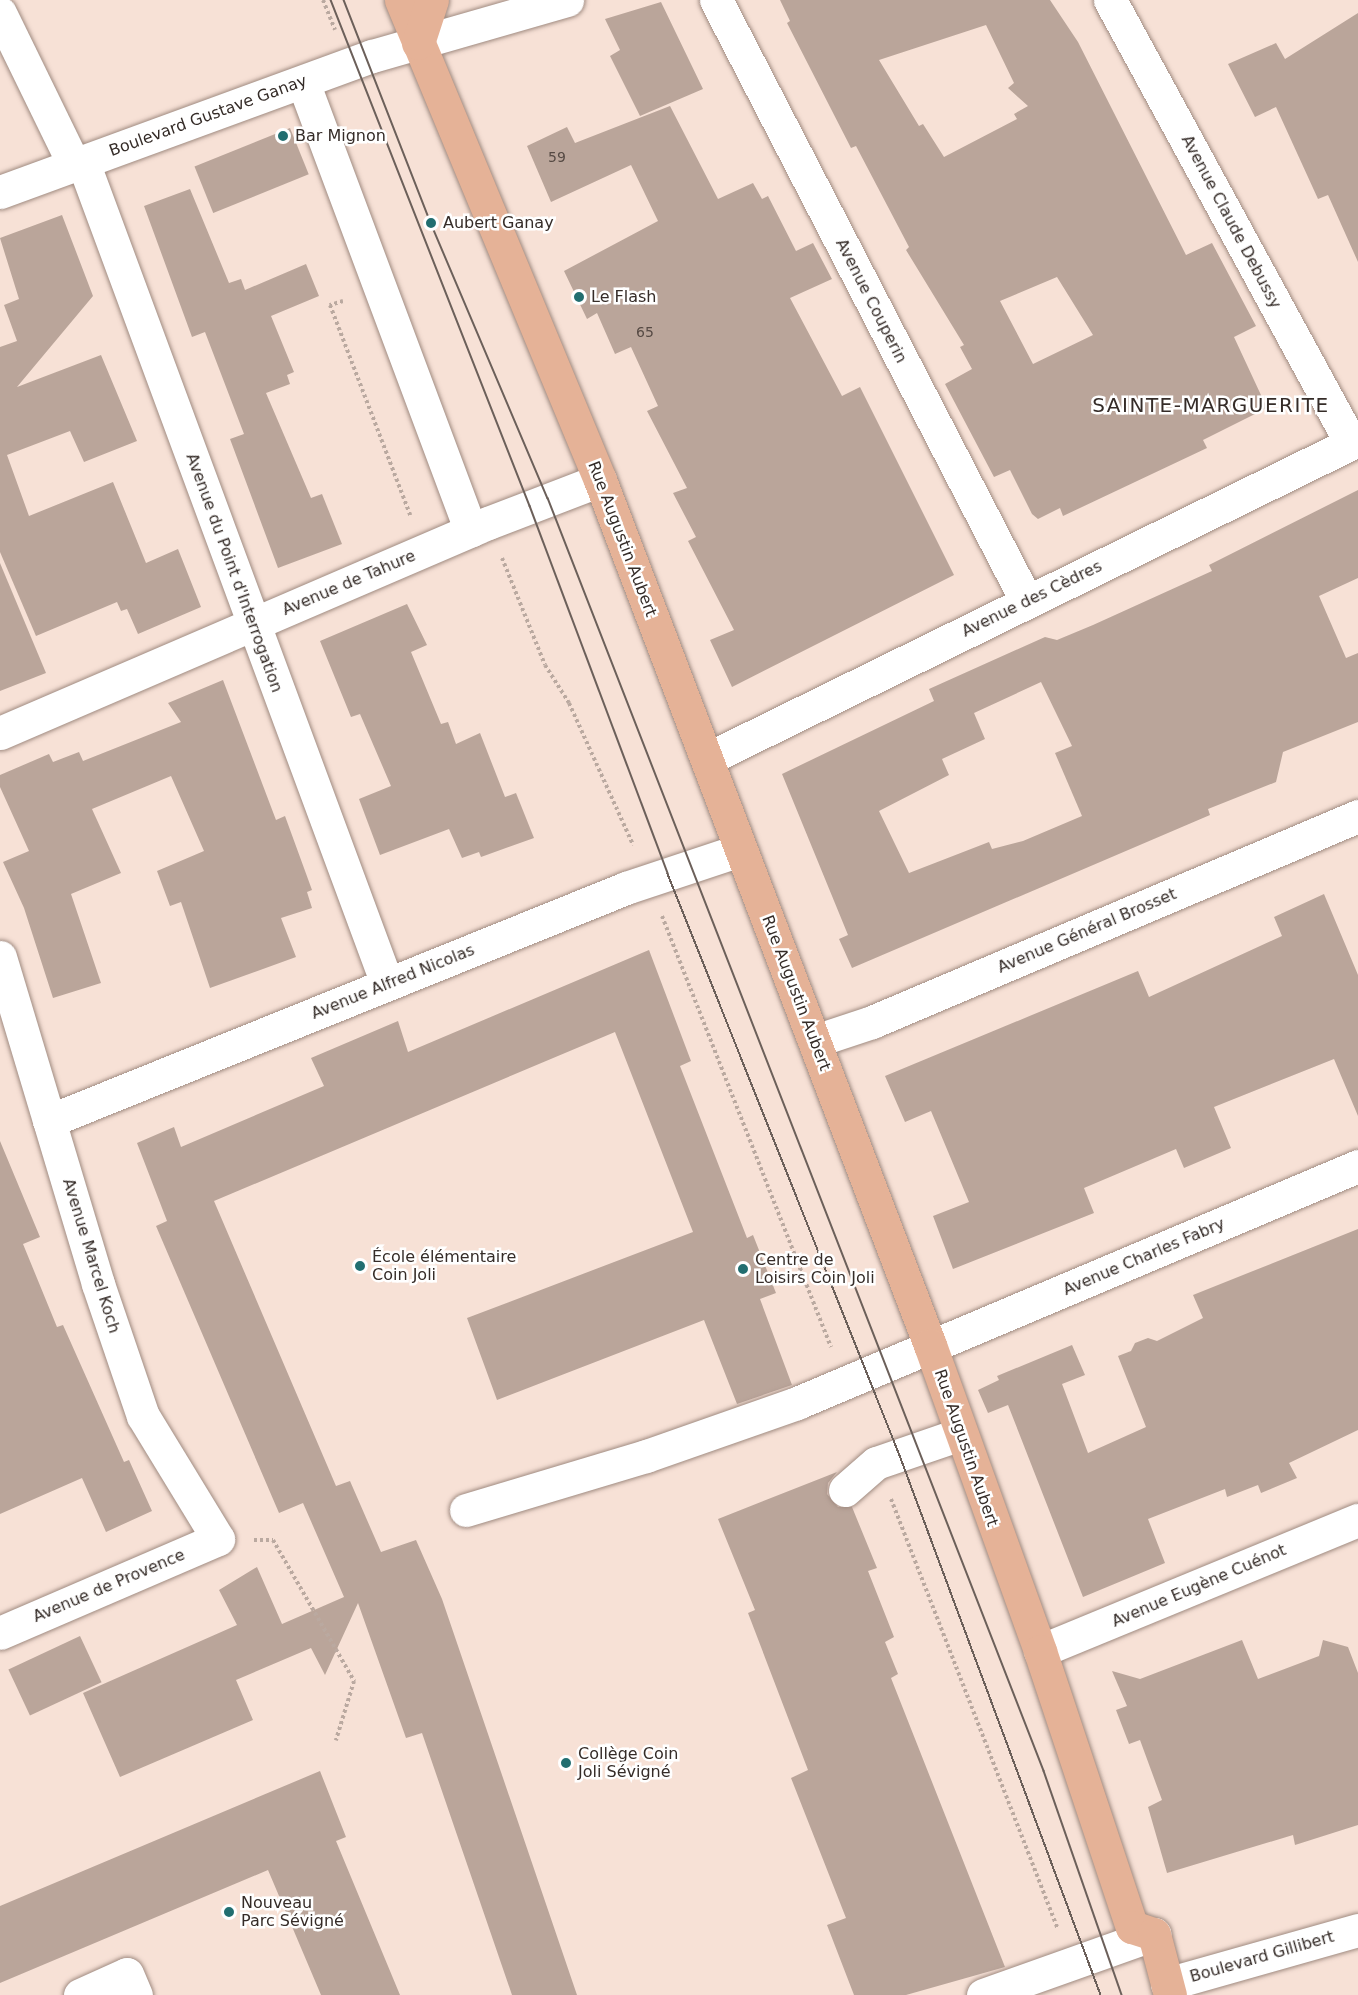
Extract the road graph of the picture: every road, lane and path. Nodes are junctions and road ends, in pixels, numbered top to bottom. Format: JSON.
{"nodes":[{"id":1,"x":323,"y":0,"type":"edge"},
{"id":2,"x":401,"y":0,"type":"edge"},
{"id":3,"x":432,"y":0,"type":"edge"},
{"id":4,"x":567,"y":0,"type":"edge"},
{"id":5,"x":716,"y":0,"type":"edge"},
{"id":6,"x":1110,"y":0,"type":"edge"},
{"id":7,"x":0,"y":14,"type":"edge"},
{"id":8,"x":333,"y":24,"type":"dead end"},
{"id":9,"x":418,"y":43,"type":"junction"},
{"id":10,"x":303,"y":82,"type":"junction"},
{"id":11,"x":79,"y":164,"type":"junction"},
{"id":12,"x":0,"y":192,"type":"edge"},
{"id":13,"x":383,"y":286,"type":"junction"},
{"id":14,"x":1354,"y":442,"type":"edge"},
{"id":15,"x":600,"y":480,"type":"junction"},
{"id":16,"x":479,"y":527,"type":"junction"},
{"id":17,"x":424,"y":551,"type":"junction"},
{"id":18,"x":1026,"y":602,"type":"junction"},
{"id":19,"x":253,"y":624,"type":"junction"},
{"id":20,"x":0,"y":733,"type":"edge"},
{"id":21,"x":707,"y":759,"type":"junction"},
{"id":22,"x":1358,"y":816,"type":"edge"},
{"id":23,"x":740,"y":850,"type":"junction"},
{"id":24,"x":649,"y":880,"type":"junction"},
{"id":25,"x":0,"y":957,"type":"edge"},
{"id":26,"x":387,"y":984,"type":"junction"},
{"id":27,"x":815,"y":1041,"type":"junction"},
{"id":28,"x":49,"y":1121,"type":"junction"},
{"id":29,"x":1358,"y":1167,"type":"edge"},
{"id":30,"x":930,"y":1345,"type":"junction"},
{"id":31,"x":845,"y":1382,"type":"junction"},
{"id":32,"x":960,"y":1434,"type":"junction"},
{"id":33,"x":876,"y":1462,"type":"junction"},
{"id":34,"x":845,"y":1490,"type":"dead end"},
{"id":35,"x":466,"y":1510,"type":"dead end"},
{"id":36,"x":1358,"y":1520,"type":"edge"},
{"id":37,"x":218,"y":1539,"type":"junction"},
{"id":38,"x":0,"y":1634,"type":"edge"},
{"id":39,"x":1040,"y":1651,"type":"junction"},
{"id":40,"x":336,"y":1740,"type":"dead end"},
{"id":41,"x":1358,"y":1930,"type":"edge"},
{"id":42,"x":1154,"y":1934,"type":"junction"},
{"id":43,"x":1070,"y":1966,"type":"junction"},
{"id":44,"x":1168,"y":1989,"type":"edge"},
{"id":45,"x":80,"y":1995,"type":"edge"},
{"id":46,"x":136,"y":1995,"type":"edge"},
{"id":47,"x":983,"y":1995,"type":"edge"}],
"edges":[{"from":1,"to":8,"type":"path"},
{"from":2,"to":9,"type":"main road","name":"Rue Augustin Aubert"},
{"from":3,"to":9,"type":"main road"},
{"from":4,"to":9,"type":"street","name":"Boulevard Gustave Ganay"},
{"from":5,"to":18,"type":"street","name":"Avenue Couperin"},
{"from":6,"to":14,"type":"street","name":"Avenue Claude Debussy"},
{"from":7,"to":11,"type":"street","name":"Avenue du Point d'Interrogation"},
{"from":9,"to":10,"type":"street","name":"Boulevard Gustave Ganay"},
{"from":9,"to":15,"type":"main road","name":"Rue Augustin Aubert"},
{"from":10,"to":11,"type":"street","name":"Boulevard Gustave Ganay"},
{"from":10,"to":13,"type":"street"},
{"from":11,"to":12,"type":"street","name":"Boulevard Gustave Ganay"},
{"from":11,"to":19,"type":"street","name":"Avenue du Point d'Interrogation"},
{"from":13,"to":16,"type":"street"},
{"from":13,"to":17,"type":"path"},
{"from":14,"to":18,"type":"street","name":"Avenue des Cèdres"},
{"from":15,"to":16,"type":"street","name":"Avenue de Tahure"},
{"from":15,"to":21,"type":"main road","name":"Rue Augustin Aubert"},
{"from":16,"to":17,"type":"street","name":"Avenue de Tahure"},
{"from":16,"to":24,"type":"path"},
{"from":17,"to":19,"type":"street","name":"Avenue de Tahure"},
{"from":18,"to":21,"type":"street","name":"Avenue des Cèdres"},
{"from":19,"to":20,"type":"street","name":"Avenue de Tahure"},
{"from":19,"to":26,"type":"street","name":"Avenue du Point d'Interrogation"},
{"from":21,"to":23,"type":"main road","name":"Rue Augustin Aubert"},
{"from":22,"to":27,"type":"street","name":"Avenue Général Brosset"},
{"from":23,"to":24,"type":"street","name":"Avenue Alfred Nicolas"},
{"from":23,"to":27,"type":"main road","name":"Rue Augustin Aubert"},
{"from":24,"to":26,"type":"street","name":"Avenue Alfred Nicolas"},
{"from":24,"to":31,"type":"path"},
{"from":25,"to":28,"type":"street","name":"Avenue Marcel Koch"},
{"from":26,"to":28,"type":"street","name":"Avenue Alfred Nicolas"},
{"from":27,"to":30,"type":"main road","name":"Rue Augustin Aubert"},
{"from":28,"to":37,"type":"street","name":"Avenue Marcel Koch"},
{"from":29,"to":30,"type":"street","name":"Avenue Charles Fabry"},
{"from":30,"to":31,"type":"street","name":"Avenue Charles Fabry"},
{"from":30,"to":32,"type":"main road","name":"Rue Augustin Aubert"},
{"from":31,"to":35,"type":"street","name":"Avenue Charles Fabry"},
{"from":32,"to":33,"type":"street"},
{"from":32,"to":39,"type":"main road","name":"Rue Augustin Aubert"},
{"from":33,"to":34,"type":"street"},
{"from":33,"to":43,"type":"path"},
{"from":36,"to":39,"type":"street","name":"Avenue Eugène Cuénot"},
{"from":37,"to":38,"type":"street","name":"Avenue de Provence"},
{"from":37,"to":40,"type":"path"},
{"from":39,"to":42,"type":"main road","name":"Rue Augustin Aubert"},
{"from":41,"to":44,"type":"street","name":"Boulevard Gillibert"},
{"from":42,"to":43,"type":"street"},
{"from":42,"to":44,"type":"main road"},
{"from":43,"to":47,"type":"street"},
{"from":45,"to":46,"type":"street"}]}
